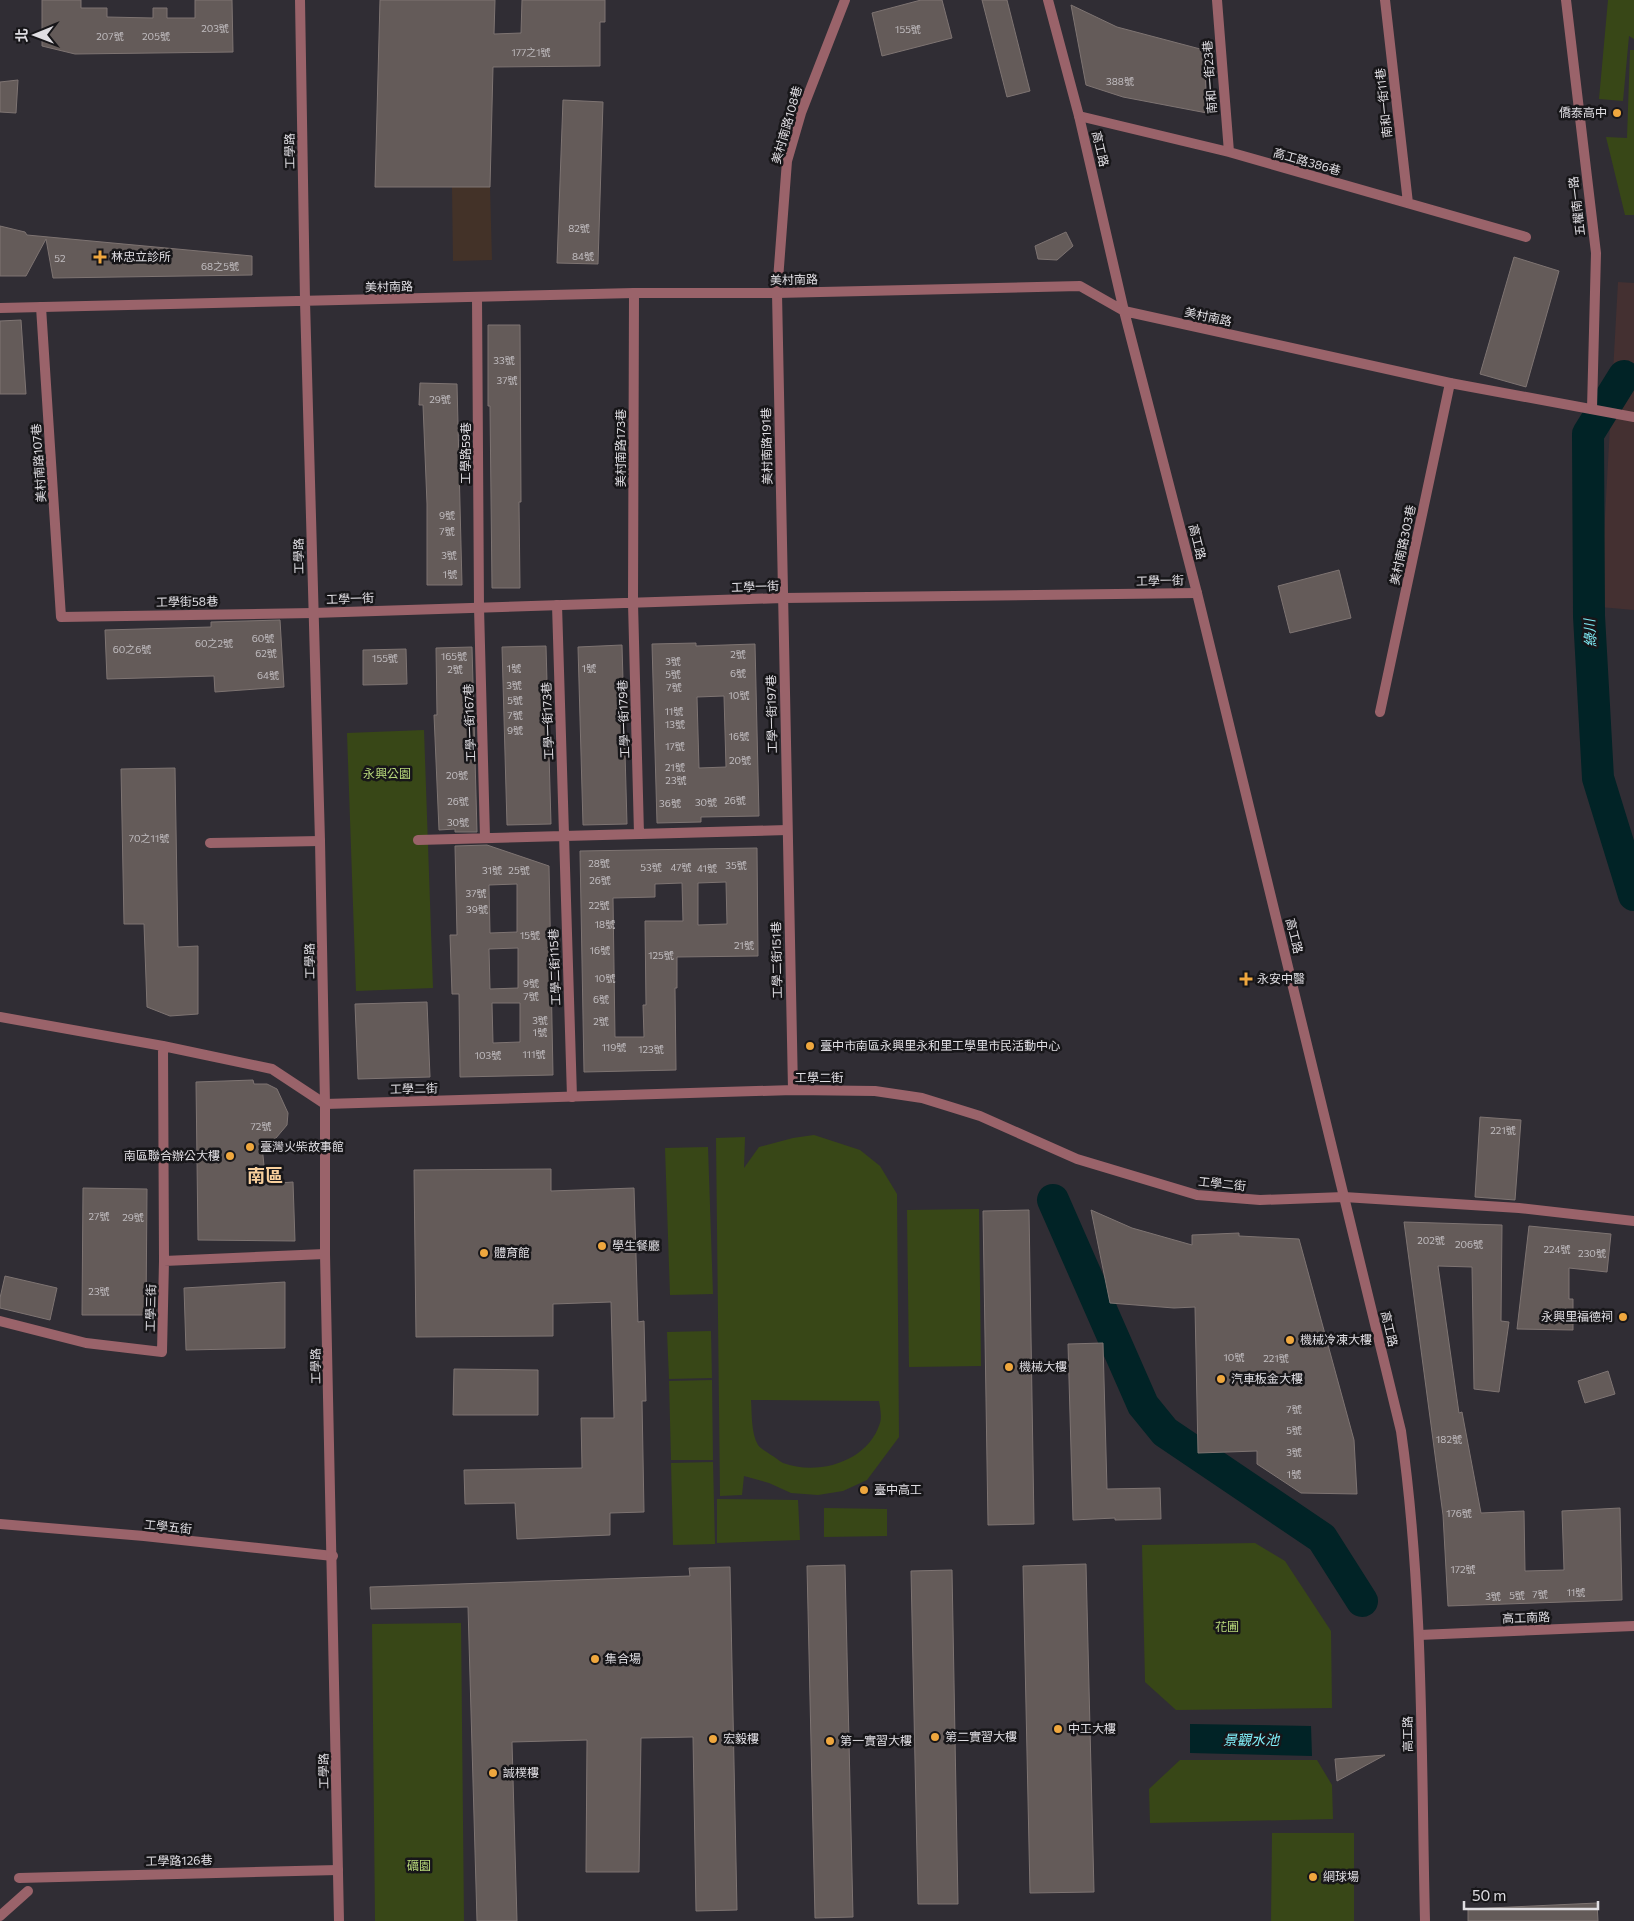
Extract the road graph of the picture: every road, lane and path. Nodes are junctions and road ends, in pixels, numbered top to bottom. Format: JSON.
{"nodes":[{"id":1,"x":300,"y":0,"type":"edge"},
{"id":2,"x":845,"y":0,"type":"edge"},
{"id":3,"x":1048,"y":0,"type":"edge"},
{"id":4,"x":1217,"y":0,"type":"edge"},
{"id":5,"x":1385,"y":0,"type":"edge"},
{"id":6,"x":1566,"y":0,"type":"edge"},
{"id":7,"x":1079,"y":116,"type":"junction"},
{"id":8,"x":1229,"y":152,"type":"junction"},
{"id":9,"x":1408,"y":203,"type":"junction"},
{"id":10,"x":1526,"y":237,"type":"dead end"},
{"id":11,"x":634,"y":292,"type":"junction"},
{"id":12,"x":777,"y":293,"type":"junction"},
{"id":13,"x":477,"y":298,"type":"junction"},
{"id":14,"x":305,"y":301,"type":"junction"},
{"id":15,"x":41,"y":307,"type":"junction"},
{"id":16,"x":0,"y":308,"type":"edge"},
{"id":17,"x":1124,"y":311,"type":"junction"},
{"id":18,"x":1450,"y":383,"type":"junction"},
{"id":19,"x":1592,"y":409,"type":"junction"},
{"id":20,"x":1629,"y":416,"type":"edge"},
{"id":21,"x":1197,"y":593,"type":"junction"},
{"id":22,"x":783,"y":598,"type":"junction"},
{"id":23,"x":633,"y":603,"type":"junction"},
{"id":24,"x":557,"y":605,"type":"junction"},
{"id":25,"x":479,"y":608,"type":"junction"},
{"id":26,"x":313,"y":612,"type":"junction"},
{"id":27,"x":61,"y":617,"type":"joint"},
{"id":28,"x":1380,"y":712,"type":"dead end"},
{"id":29,"x":787,"y":830,"type":"junction"},
{"id":30,"x":640,"y":834,"type":"junction"},
{"id":31,"x":564,"y":836,"type":"junction"},
{"id":32,"x":486,"y":838,"type":"junction"},
{"id":33,"x":418,"y":840,"type":"dead end"},
{"id":34,"x":320,"y":841,"type":"junction"},
{"id":35,"x":210,"y":843,"type":"dead end"},
{"id":36,"x":0,"y":1018,"type":"edge"},
{"id":37,"x":163,"y":1046,"type":"junction"},
{"id":38,"x":793,"y":1090,"type":"junction"},
{"id":39,"x":572,"y":1097,"type":"junction"},
{"id":40,"x":325,"y":1104,"type":"junction"},
{"id":41,"x":1344,"y":1197,"type":"junction"},
{"id":42,"x":1634,"y":1221,"type":"edge"},
{"id":43,"x":325,"y":1254,"type":"junction"},
{"id":44,"x":164,"y":1261,"type":"junction"},
{"id":45,"x":0,"y":1321,"type":"edge"},
{"id":46,"x":0,"y":1524,"type":"edge"},
{"id":47,"x":333,"y":1556,"type":"junction"},
{"id":48,"x":1634,"y":1626,"type":"edge"},
{"id":49,"x":1419,"y":1634,"type":"junction"},
{"id":50,"x":338,"y":1870,"type":"junction"},
{"id":51,"x":19,"y":1878,"type":"dead end"},
{"id":52,"x":28,"y":1891,"type":"dead end"},
{"id":53,"x":0,"y":1916,"type":"edge"},
{"id":54,"x":340,"y":1921,"type":"edge"},
{"id":55,"x":1424,"y":1921,"type":"edge"}],
"edges":[{"from":1,"to":14,"type":"street","name":"工學路"},
{"from":2,"to":12,"type":"street","name":"美村南路108巷"},
{"from":3,"to":7,"type":"street","name":"高工路"},
{"from":4,"to":8,"type":"street","name":"南和一街23巷"},
{"from":5,"to":9,"type":"street","name":"南和一街11巷"},
{"from":6,"to":19,"type":"street","name":"五權南一路"},
{"from":7,"to":8,"type":"street","name":"高工路386巷"},
{"from":7,"to":17,"type":"street","name":"高工路"},
{"from":8,"to":9,"type":"street","name":"高工路386巷"},
{"from":9,"to":10,"type":"street","name":"高工路386巷"},
{"from":11,"to":12,"type":"street","name":"美村南路"},
{"from":11,"to":13,"type":"street","name":"美村南路"},
{"from":11,"to":23,"type":"street","name":"美村南路173巷"},
{"from":12,"to":17,"type":"street","name":"美村南路"},
{"from":12,"to":22,"type":"street","name":"美村南路191巷"},
{"from":13,"to":14,"type":"street","name":"美村南路"},
{"from":13,"to":25,"type":"street","name":"工學路59巷"},
{"from":14,"to":15,"type":"street","name":"美村南路"},
{"from":14,"to":26,"type":"street","name":"工學路"},
{"from":15,"to":16,"type":"street","name":"美村南路"},
{"from":15,"to":27,"type":"street","name":"美村南路107巷"},
{"from":17,"to":18,"type":"street","name":"美村南路"},
{"from":17,"to":21,"type":"street","name":"高工路"},
{"from":18,"to":19,"type":"street","name":"美村南路"},
{"from":18,"to":28,"type":"street","name":"美村南路303巷"},
{"from":19,"to":20,"type":"street","name":"美村南路"},
{"from":21,"to":22,"type":"street","name":"工學一街"},
{"from":21,"to":41,"type":"street","name":"高工路"},
{"from":22,"to":23,"type":"street","name":"工學一街"},
{"from":22,"to":29,"type":"street","name":"工學一街197巷"},
{"from":23,"to":24,"type":"street","name":"工學一街"},
{"from":23,"to":30,"type":"street","name":"工學一街179巷"},
{"from":24,"to":25,"type":"street","name":"工學一街"},
{"from":24,"to":31,"type":"street","name":"工學一街173巷"},
{"from":25,"to":26,"type":"street","name":"工學一街"},
{"from":25,"to":32,"type":"street","name":"工學一街167巷"},
{"from":26,"to":27,"type":"street","name":"工學街58巷"},
{"from":26,"to":34,"type":"street","name":"工學路"},
{"from":29,"to":30,"type":"street"},
{"from":29,"to":38,"type":"street","name":"工學二街151巷"},
{"from":30,"to":31,"type":"street"},
{"from":31,"to":32,"type":"street"},
{"from":31,"to":39,"type":"street","name":"工學二街115巷"},
{"from":32,"to":33,"type":"street"},
{"from":34,"to":35,"type":"street"},
{"from":34,"to":40,"type":"street","name":"工學路"},
{"from":36,"to":37,"type":"street"},
{"from":37,"to":40,"type":"street"},
{"from":37,"to":44,"type":"street"},
{"from":38,"to":39,"type":"street","name":"工學二街"},
{"from":38,"to":41,"type":"street","name":"工學二街"},
{"from":39,"to":40,"type":"street","name":"工學二街"},
{"from":40,"to":43,"type":"street","name":"工學路"},
{"from":41,"to":42,"type":"street","name":"工學二街"},
{"from":41,"to":49,"type":"street","name":"高工路"},
{"from":43,"to":44,"type":"street"},
{"from":43,"to":47,"type":"street","name":"工學路"},
{"from":44,"to":45,"type":"street","name":"工學三街"},
{"from":46,"to":47,"type":"street","name":"工學五街"},
{"from":47,"to":50,"type":"street","name":"工學路"},
{"from":48,"to":49,"type":"street","name":"高工南路"},
{"from":49,"to":55,"type":"street","name":"高工路"},
{"from":50,"to":51,"type":"street","name":"工學路126巷"},
{"from":50,"to":54,"type":"street","name":"工學路"},
{"from":52,"to":53,"type":"street"}]}
